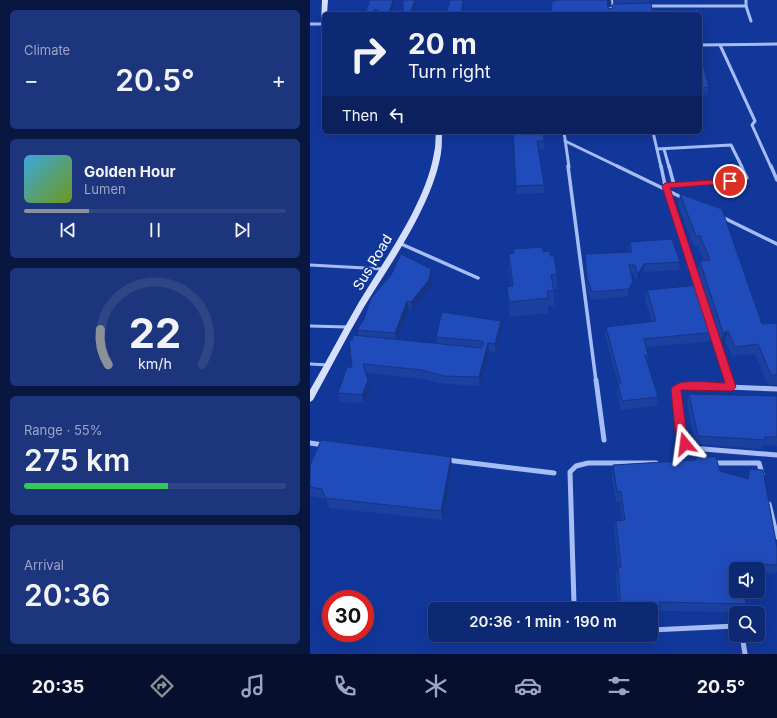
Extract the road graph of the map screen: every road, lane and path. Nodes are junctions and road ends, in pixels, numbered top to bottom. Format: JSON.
{"nodes":[{"id":1,"x":325,"y":0,"type":"edge"},
{"id":2,"x":612,"y":0,"type":"edge"},
{"id":3,"x":746,"y":0,"type":"edge"},
{"id":4,"x":639,"y":6,"type":"edge"},
{"id":5,"x":746,"y":6,"type":"junction"},
{"id":6,"x":613,"y":8,"type":"junction"},
{"id":7,"x":619,"y":8,"type":"edge"},
{"id":8,"x":325,"y":12,"type":"edge"},
{"id":9,"x":610,"y":12,"type":"edge"},
{"id":10,"x":751,"y":21,"type":"dead end"},
{"id":11,"x":310,"y":24,"type":"edge"},
{"id":12,"x":322,"y":25,"type":"edge"},
{"id":13,"x":777,"y":44,"type":"edge"},
{"id":14,"x":702,"y":45,"type":"edge"},
{"id":15,"x":720,"y":45,"type":"junction"},
{"id":16,"x":439,"y":134,"type":"edge"},
{"id":17,"x":564,"y":134,"type":"edge"},
{"id":18,"x":653,"y":134,"type":"edge"},
{"id":19,"x":565,"y":141,"type":"junction"},
{"id":20,"x":664,"y":148,"type":"junction"},
{"id":21,"x":656,"y":149,"type":"junction"},
{"id":22,"x":777,"y":180,"type":"edge"},
{"id":23,"x":674,"y":185,"type":"junction"},
{"id":24,"x":666,"y":188,"type":"junction"},
{"id":25,"x":687,"y":200,"type":"edge"},
{"id":26,"x":715,"y":214,"type":"edge"},
{"id":27,"x":399,"y":243,"type":"junction"},
{"id":28,"x":777,"y":244,"type":"edge"},
{"id":29,"x":310,"y":265,"type":"edge"},
{"id":30,"x":383,"y":269,"type":"junction"},
{"id":31,"x":478,"y":278,"type":"dead end"},
{"id":32,"x":701,"y":294,"type":"edge"},
{"id":33,"x":711,"y":324,"type":"edge"},
{"id":34,"x":310,"y":326,"type":"edge"},
{"id":35,"x":349,"y":327,"type":"junction"},
{"id":36,"x":310,"y":364,"type":"edge"},
{"id":37,"x":328,"y":365,"type":"junction"},
{"id":38,"x":732,"y":387,"type":"junction"},
{"id":39,"x":777,"y":389,"type":"edge"},
{"id":40,"x":310,"y":398,"type":"edge"},
{"id":41,"x":604,"y":440,"type":"dead end"},
{"id":42,"x":310,"y":443,"type":"edge"},
{"id":43,"x":329,"y":446,"type":"edge"},
{"id":44,"x":777,"y":455,"type":"edge"},
{"id":45,"x":444,"y":460,"type":"edge"},
{"id":46,"x":666,"y":463,"type":"edge"},
{"id":47,"x":704,"y":463,"type":"edge"},
{"id":48,"x":554,"y":473,"type":"dead end"},
{"id":49,"x":764,"y":483,"type":"edge"},
{"id":50,"x":768,"y":499,"type":"edge"},
{"id":51,"x":777,"y":537,"type":"edge"},
{"id":52,"x":574,"y":602,"type":"edge"},
{"id":53,"x":729,"y":626,"type":"edge"},
{"id":54,"x":658,"y":630,"type":"edge"},
{"id":55,"x":743,"y":642,"type":"edge"},
{"id":56,"x":745,"y":654,"type":"edge"}],
"edges":[{"from":1,"to":8,"type":"main road"},
{"from":2,"to":6,"type":"lane"},
{"from":3,"to":5,"type":"street"},
{"from":4,"to":5,"type":"street"},
{"from":5,"to":10,"type":"street"},
{"from":6,"to":7,"type":"street"},
{"from":6,"to":9,"type":"street"},
{"from":11,"to":12,"type":"street"},
{"from":13,"to":15,"type":"street"},
{"from":14,"to":15,"type":"street"},
{"from":15,"to":22,"type":"street"},
{"from":16,"to":27,"type":"main road","name":"Sus Road"},
{"from":17,"to":19,"type":"street"},
{"from":18,"to":21,"type":"street"},
{"from":19,"to":24,"type":"street"},
{"from":19,"to":41,"type":"street"},
{"from":20,"to":21,"type":"street"},
{"from":20,"to":23,"type":"street"},
{"from":20,"to":23,"type":"street"},
{"from":21,"to":24,"type":"street"},
{"from":23,"to":24,"type":"street"},
{"from":24,"to":25,"type":"street"},
{"from":24,"to":32,"type":"street"},
{"from":26,"to":28,"type":"street"},
{"from":27,"to":30,"type":"main road","name":"Sus Road"},
{"from":27,"to":31,"type":"street"},
{"from":29,"to":30,"type":"lane"},
{"from":30,"to":35,"type":"main road","name":"Sus Road"},
{"from":33,"to":38,"type":"street"},
{"from":34,"to":35,"type":"lane"},
{"from":35,"to":37,"type":"main road","name":"Sus Road"},
{"from":36,"to":37,"type":"lane"},
{"from":37,"to":40,"type":"main road","name":"Sus Road"},
{"from":38,"to":39,"type":"street"},
{"from":38,"to":44,"type":"street"},
{"from":42,"to":43,"type":"street"},
{"from":45,"to":48,"type":"street"},
{"from":46,"to":52,"type":"street"},
{"from":47,"to":49,"type":"street"},
{"from":50,"to":51,"type":"street"},
{"from":53,"to":54,"type":"street"},
{"from":55,"to":56,"type":"street"}]}
